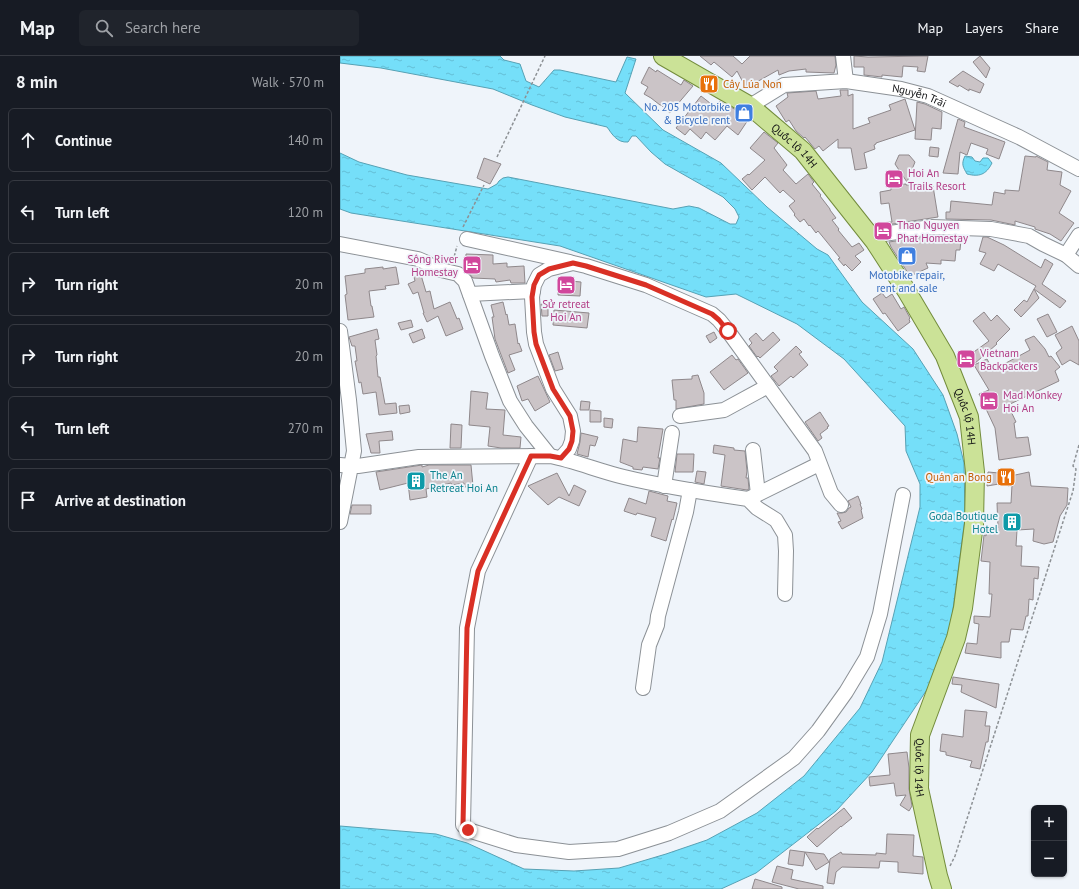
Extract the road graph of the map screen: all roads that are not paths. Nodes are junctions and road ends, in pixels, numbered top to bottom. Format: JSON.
{"nodes":[{"id":1,"x":663,"y":56,"type":"edge"},
{"id":2,"x":843,"y":56,"type":"edge"},
{"id":3,"x":846,"y":81,"type":"junction"},
{"id":4,"x":750,"y":106,"type":"junction"},
{"id":5,"x":1079,"y":168,"type":"edge"},
{"id":6,"x":463,"y":235,"type":"road end"},
{"id":7,"x":1079,"y":235,"type":"edge"},
{"id":8,"x":870,"y":236,"type":"junction"},
{"id":9,"x":340,"y":244,"type":"edge"},
{"id":10,"x":1066,"y":255,"type":"junction"},
{"id":11,"x":573,"y":263,"type":"junction"},
{"id":12,"x":1079,"y":266,"type":"edge"},
{"id":13,"x":533,"y":291,"type":"junction"},
{"id":14,"x":470,"y":294,"type":"junction"},
{"id":15,"x":340,"y":331,"type":"edge"},
{"id":16,"x":768,"y":386,"type":"junction"},
{"id":17,"x":680,"y":416,"type":"dead end"},
{"id":18,"x":672,"y":433,"type":"dead end"},
{"id":19,"x":753,"y":450,"type":"dead end"},
{"id":20,"x":531,"y":456,"type":"junction"},
{"id":21,"x":555,"y":457,"type":"junction"},
{"id":22,"x":819,"y":464,"type":"junction"},
{"id":23,"x":346,"y":465,"type":"edge"},
{"id":24,"x":664,"y":486,"type":"junction"},
{"id":25,"x":690,"y":490,"type":"junction"},
{"id":26,"x":903,"y":495,"type":"dead end"},
{"id":27,"x":753,"y":497,"type":"junction"},
{"id":28,"x":841,"y":505,"type":"dead end"},
{"id":29,"x":340,"y":522,"type":"edge"},
{"id":30,"x":785,"y":594,"type":"dead end"},
{"id":31,"x":643,"y":688,"type":"dead end"},
{"id":32,"x":940,"y":883,"type":"edge"}],
"edges":[{"from":1,"to":4,"type":"main road","name":"Quốc lộ 14H"},
{"from":2,"to":3,"type":"street"},
{"from":3,"to":4,"type":"street","name":"Nguyễn Trãi"},
{"from":3,"to":5,"type":"street","name":"Nguyễn Trãi"},
{"from":4,"to":8,"type":"main road","name":"Quốc lộ 14H"},
{"from":6,"to":11,"type":"street"},
{"from":7,"to":10,"type":"street"},
{"from":8,"to":10,"type":"street"},
{"from":8,"to":32,"type":"main road","name":"Quốc lộ 14H"},
{"from":9,"to":14,"type":"street"},
{"from":10,"to":12,"type":"street"},
{"from":11,"to":13,"type":"street"},
{"from":11,"to":16,"type":"street"},
{"from":13,"to":14,"type":"street"},
{"from":13,"to":21,"type":"street"},
{"from":14,"to":21,"type":"street"},
{"from":15,"to":23,"type":"street"},
{"from":16,"to":17,"type":"street"},
{"from":16,"to":22,"type":"street"},
{"from":18,"to":24,"type":"street"},
{"from":19,"to":27,"type":"street"},
{"from":20,"to":21,"type":"street"},
{"from":20,"to":23,"type":"street"},
{"from":20,"to":26,"type":"street"},
{"from":21,"to":24,"type":"street"},
{"from":22,"to":27,"type":"street"},
{"from":22,"to":28,"type":"street"},
{"from":23,"to":29,"type":"street"},
{"from":24,"to":25,"type":"street"},
{"from":25,"to":27,"type":"street"},
{"from":25,"to":31,"type":"street"},
{"from":27,"to":30,"type":"street"}]}
